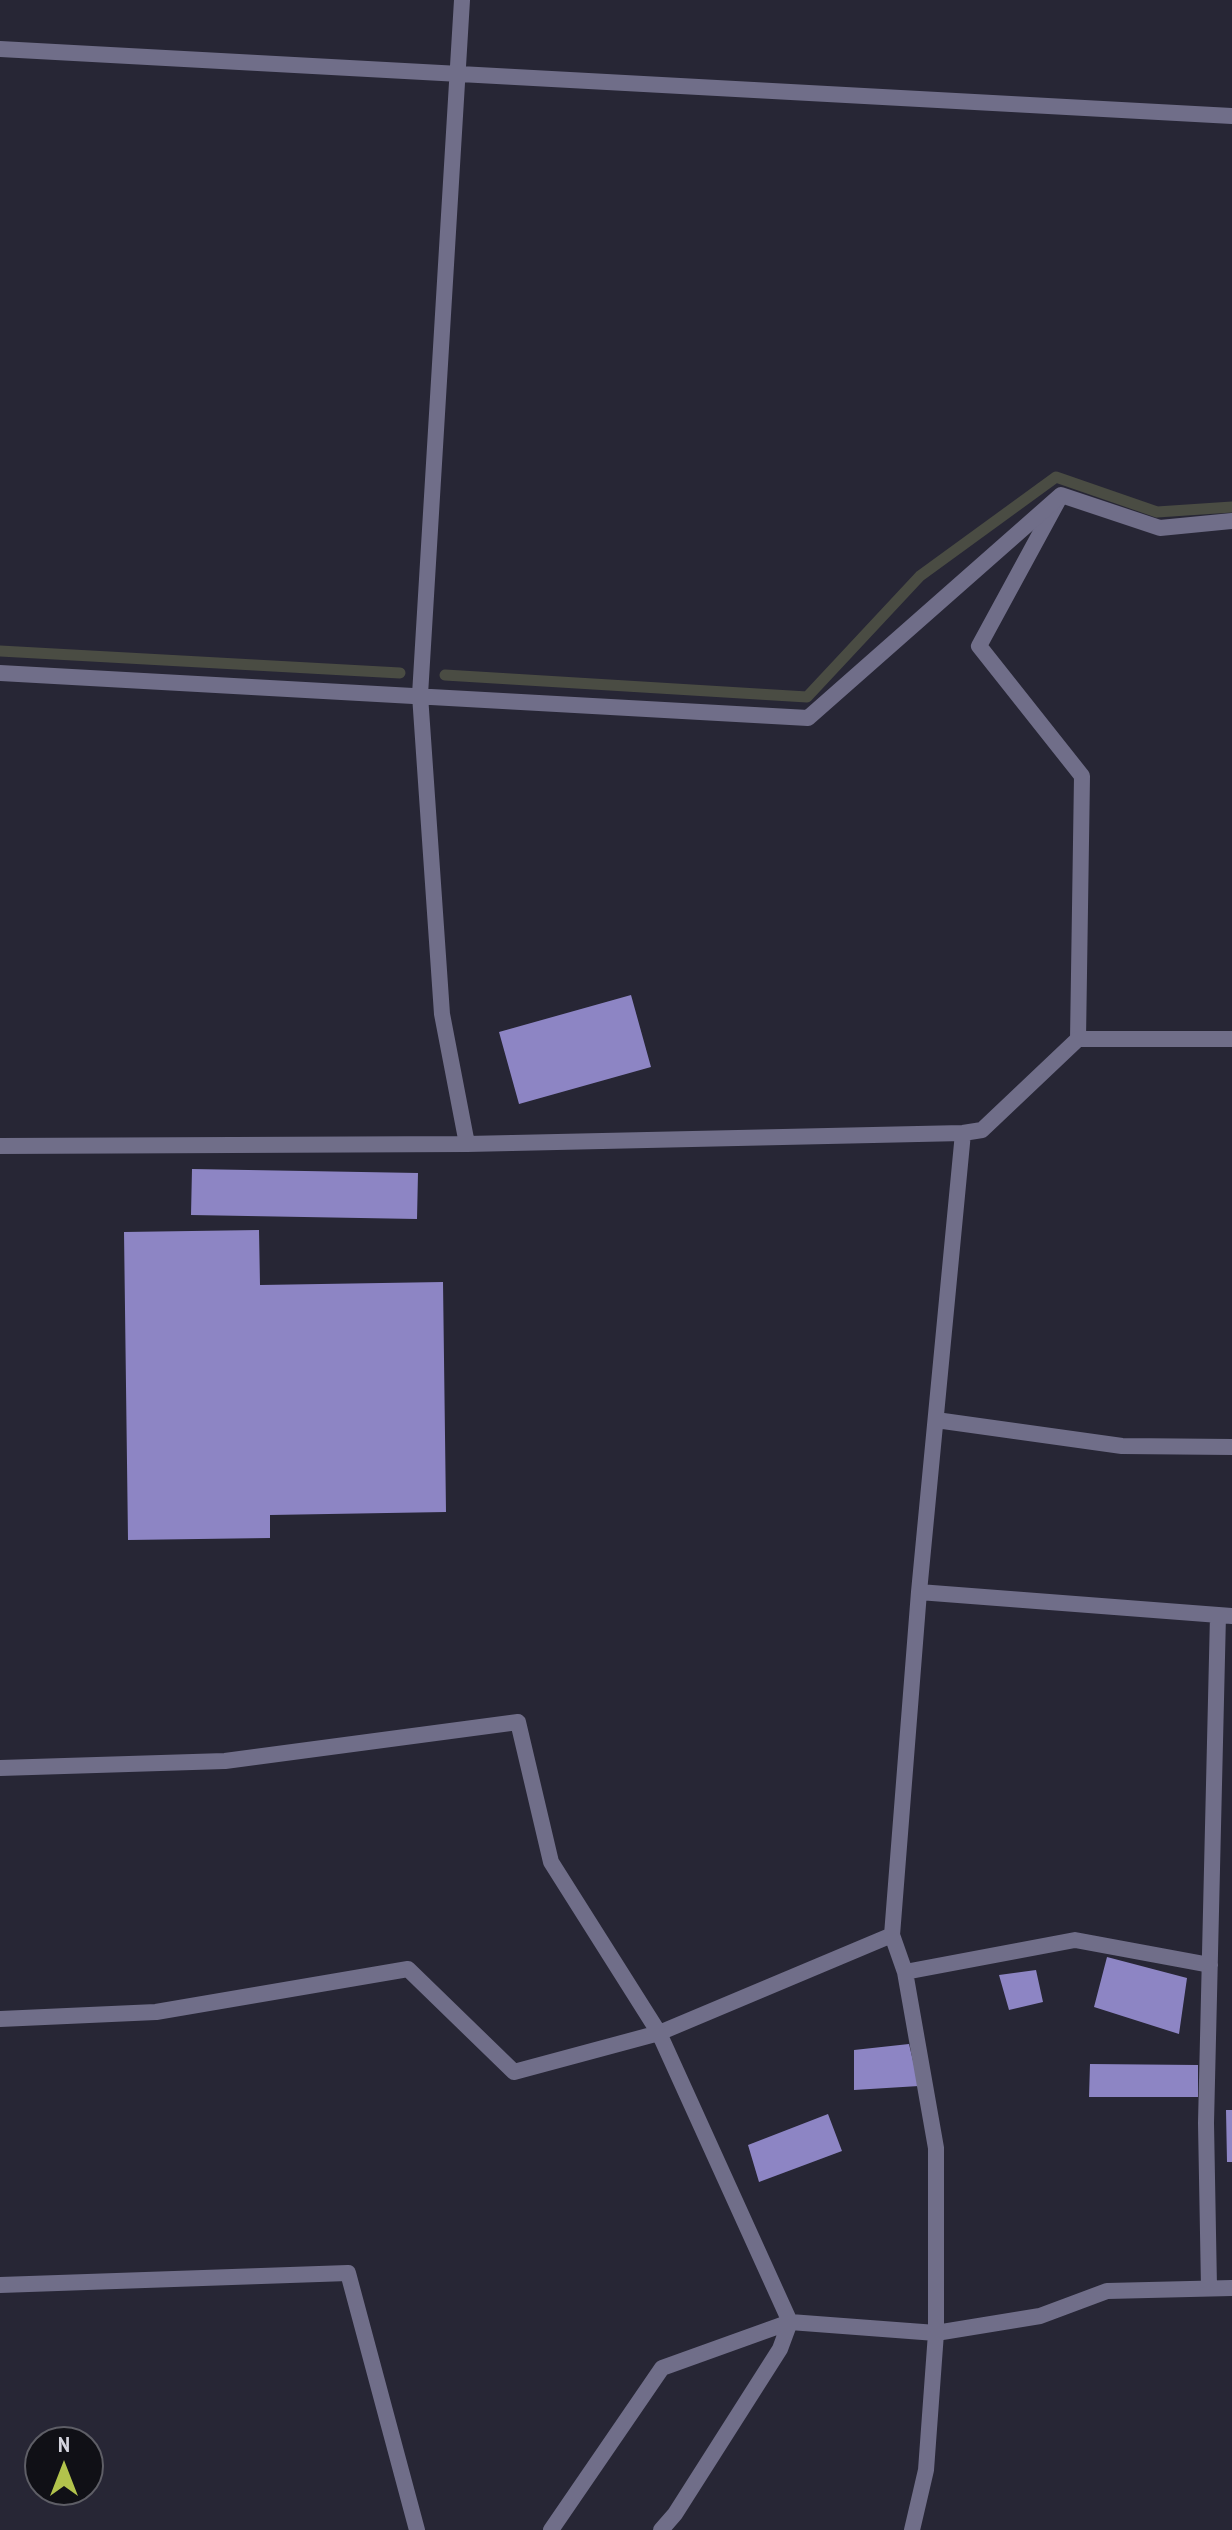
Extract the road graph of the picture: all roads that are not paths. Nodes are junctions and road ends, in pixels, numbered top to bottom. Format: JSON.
{"nodes":[{"id":1,"x":462,"y":0,"type":"edge"},
{"id":2,"x":0,"y":49,"type":"edge"},
{"id":3,"x":458,"y":72,"type":"junction"},
{"id":4,"x":1232,"y":116,"type":"edge"},
{"id":5,"x":1061,"y":495,"type":"junction"},
{"id":6,"x":1232,"y":521,"type":"edge"},
{"id":7,"x":0,"y":673,"type":"edge"},
{"id":8,"x":420,"y":695,"type":"junction"},
{"id":9,"x":1078,"y":1039,"type":"junction"},
{"id":10,"x":1232,"y":1039,"type":"edge"},
{"id":11,"x":963,"y":1133,"type":"junction"},
{"id":12,"x":467,"y":1144,"type":"junction"},
{"id":13,"x":0,"y":1146,"type":"edge"},
{"id":14,"x":936,"y":1420,"type":"junction"},
{"id":15,"x":1232,"y":1447,"type":"edge"},
{"id":16,"x":919,"y":1592,"type":"junction"},
{"id":17,"x":1225,"y":1616,"type":"edge"},
{"id":18,"x":0,"y":1768,"type":"edge"},
{"id":19,"x":892,"y":1935,"type":"junction"},
{"id":20,"x":1210,"y":1965,"type":"junction"},
{"id":21,"x":905,"y":1972,"type":"junction"},
{"id":22,"x":0,"y":2019,"type":"edge"},
{"id":23,"x":659,"y":2033,"type":"junction"},
{"id":24,"x":0,"y":2285,"type":"edge"},
{"id":25,"x":1209,"y":2288,"type":"junction"},
{"id":26,"x":1232,"y":2288,"type":"edge"},
{"id":27,"x":790,"y":2322,"type":"junction"},
{"id":28,"x":936,"y":2333,"type":"junction"},
{"id":29,"x":417,"y":2530,"type":"edge"},
{"id":30,"x":551,"y":2530,"type":"edge"},
{"id":31,"x":661,"y":2530,"type":"edge"},
{"id":32,"x":912,"y":2530,"type":"edge"}],
"edges":[{"from":1,"to":3,"type":"street"},
{"from":2,"to":3,"type":"street"},
{"from":3,"to":4,"type":"street"},
{"from":3,"to":8,"type":"street"},
{"from":5,"to":6,"type":"street"},
{"from":5,"to":8,"type":"street"},
{"from":5,"to":9,"type":"street"},
{"from":7,"to":8,"type":"street"},
{"from":8,"to":12,"type":"street"},
{"from":9,"to":10,"type":"street"},
{"from":9,"to":11,"type":"street"},
{"from":11,"to":12,"type":"street"},
{"from":11,"to":14,"type":"street"},
{"from":12,"to":13,"type":"street"},
{"from":14,"to":15,"type":"street"},
{"from":14,"to":16,"type":"street"},
{"from":16,"to":17,"type":"street"},
{"from":16,"to":19,"type":"street"},
{"from":17,"to":20,"type":"street"},
{"from":18,"to":23,"type":"street"},
{"from":19,"to":21,"type":"street"},
{"from":19,"to":23,"type":"street"},
{"from":20,"to":21,"type":"street"},
{"from":20,"to":25,"type":"street"},
{"from":21,"to":28,"type":"street"},
{"from":22,"to":23,"type":"street"},
{"from":23,"to":27,"type":"street"},
{"from":24,"to":29,"type":"street"},
{"from":25,"to":26,"type":"street"},
{"from":25,"to":28,"type":"street"},
{"from":27,"to":28,"type":"street"},
{"from":27,"to":30,"type":"street"},
{"from":27,"to":31,"type":"street"},
{"from":28,"to":32,"type":"street"}]}
